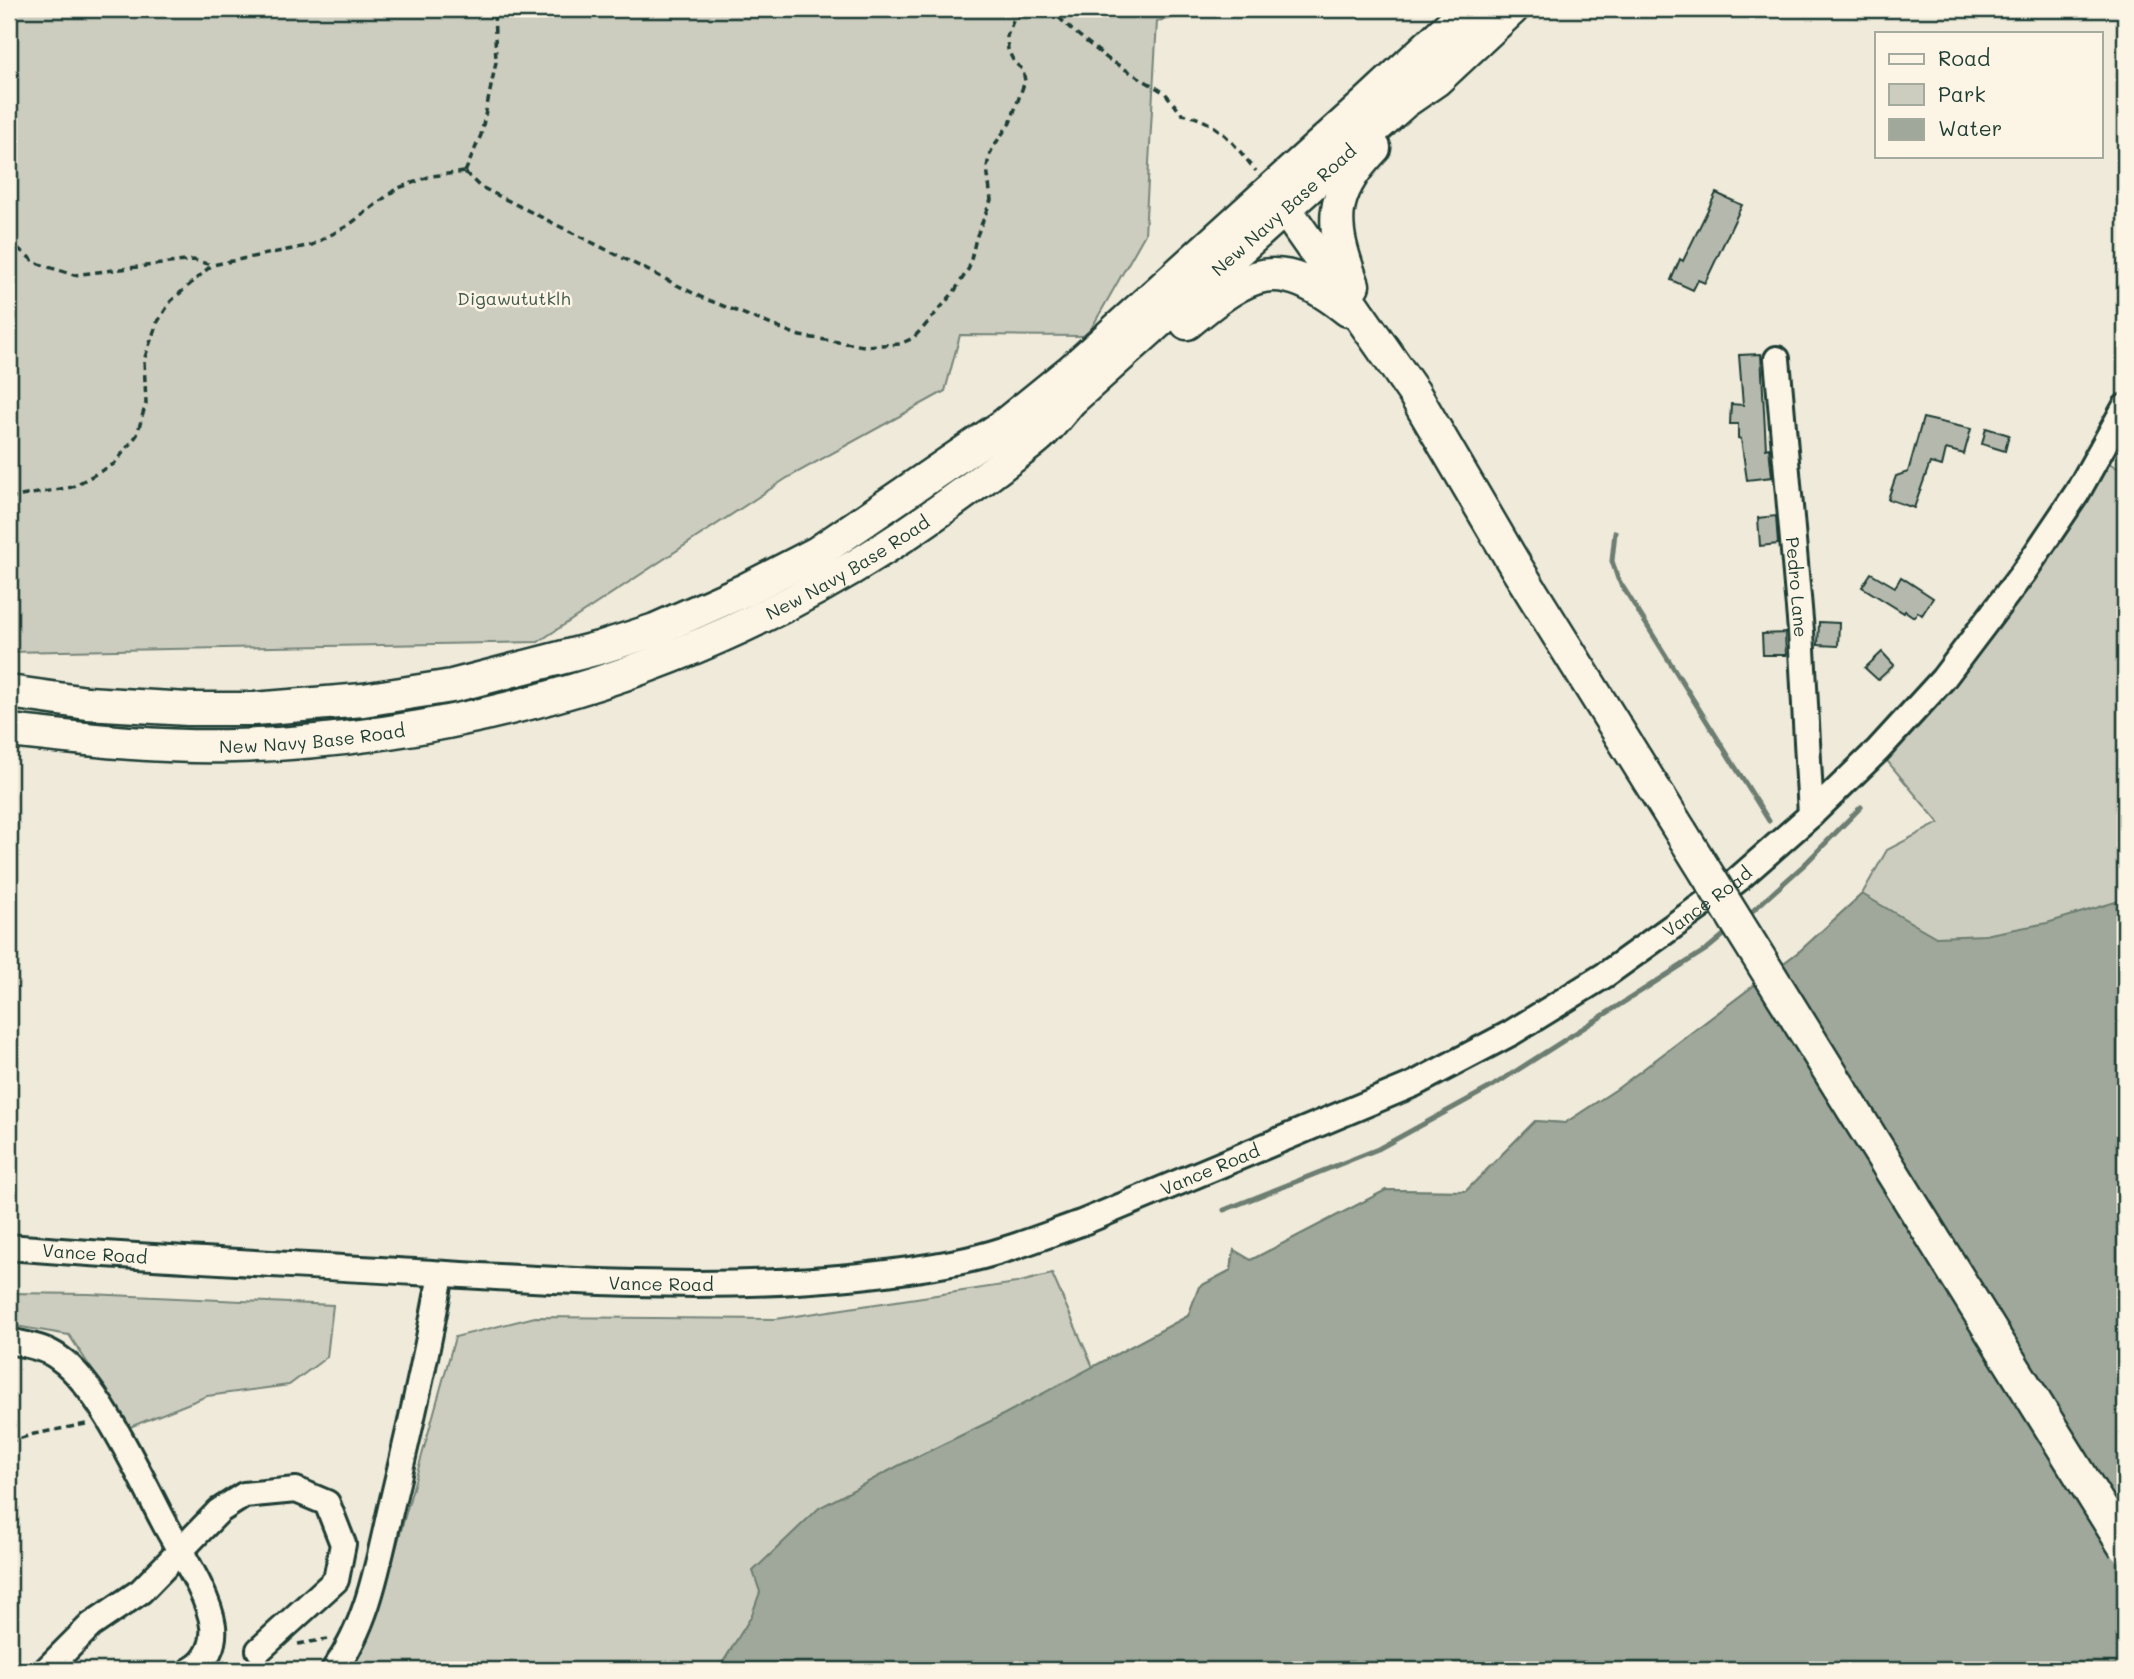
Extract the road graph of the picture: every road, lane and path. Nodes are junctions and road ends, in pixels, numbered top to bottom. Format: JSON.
{"nodes":[{"id":1,"x":494,"y":9,"type":"edge"},
{"id":2,"x":1029,"y":9,"type":"edge"},
{"id":3,"x":1050,"y":9,"type":"edge"},
{"id":4,"x":1468,"y":9,"type":"edge"},
{"id":5,"x":1512,"y":9,"type":"edge"},
{"id":6,"x":1436,"y":80,"type":"junction"},
{"id":7,"x":465,"y":172,"type":"junction"},
{"id":8,"x":1278,"y":198,"type":"junction"},
{"id":9,"x":9,"y":241,"type":"edge"},
{"id":10,"x":212,"y":265,"type":"junction"},
{"id":11,"x":1368,"y":326,"type":"junction"},
{"id":12,"x":1777,"y":359,"type":"dead end"},
{"id":13,"x":2125,"y":407,"type":"edge"},
{"id":14,"x":1041,"y":435,"type":"junction"},
{"id":15,"x":9,"y":498,"type":"edge"},
{"id":16,"x":9,"y":692,"type":"edge"},
{"id":17,"x":9,"y":731,"type":"edge"},
{"id":18,"x":1811,"y":816,"type":"junction"},
{"id":19,"x":9,"y":1247,"type":"edge"},
{"id":20,"x":441,"y":1274,"type":"junction"},
{"id":21,"x":9,"y":1341,"type":"edge"},
{"id":22,"x":109,"y":1419,"type":"junction"},
{"id":23,"x":9,"y":1442,"type":"edge"},
{"id":24,"x":2125,"y":1547,"type":"edge"},
{"id":25,"x":181,"y":1552,"type":"junction"},
{"id":26,"x":260,"y":1650,"type":"dead end"},
{"id":27,"x":46,"y":1670,"type":"edge"},
{"id":28,"x":191,"y":1670,"type":"edge"},
{"id":29,"x":334,"y":1670,"type":"edge"}],
"edges":[{"from":1,"to":7,"type":"path"},
{"from":2,"to":7,"type":"path"},
{"from":3,"to":8,"type":"path"},
{"from":4,"to":8,"type":"main road","name":"New Navy Base Road"},
{"from":5,"to":6,"type":"main road","name":"New Navy Base Road"},
{"from":6,"to":8,"type":"main road","name":"New Navy Base Road"},
{"from":6,"to":11,"type":"main road"},
{"from":7,"to":10,"type":"path"},
{"from":8,"to":11,"type":"main road"},
{"from":8,"to":14,"type":"main road","name":"New Navy Base Road"},
{"from":8,"to":16,"type":"main road","name":"New Navy Base Road"},
{"from":9,"to":10,"type":"path"},
{"from":10,"to":15,"type":"path"},
{"from":11,"to":14,"type":"main road"},
{"from":11,"to":24,"type":"main road","bridge":true},
{"from":12,"to":18,"type":"street","name":"Pedro Lane"},
{"from":13,"to":18,"type":"street","name":"Vance Road"},
{"from":14,"to":17,"type":"main road","name":"New Navy Base Road"},
{"from":18,"to":20,"type":"street","name":"Vance Road"},
{"from":19,"to":20,"type":"street","name":"Vance Road"},
{"from":20,"to":29,"type":"street"},
{"from":21,"to":22,"type":"street"},
{"from":22,"to":23,"type":"path"},
{"from":22,"to":25,"type":"street"},
{"from":25,"to":26,"type":"street"},
{"from":25,"to":27,"type":"street"},
{"from":25,"to":28,"type":"street"}]}
